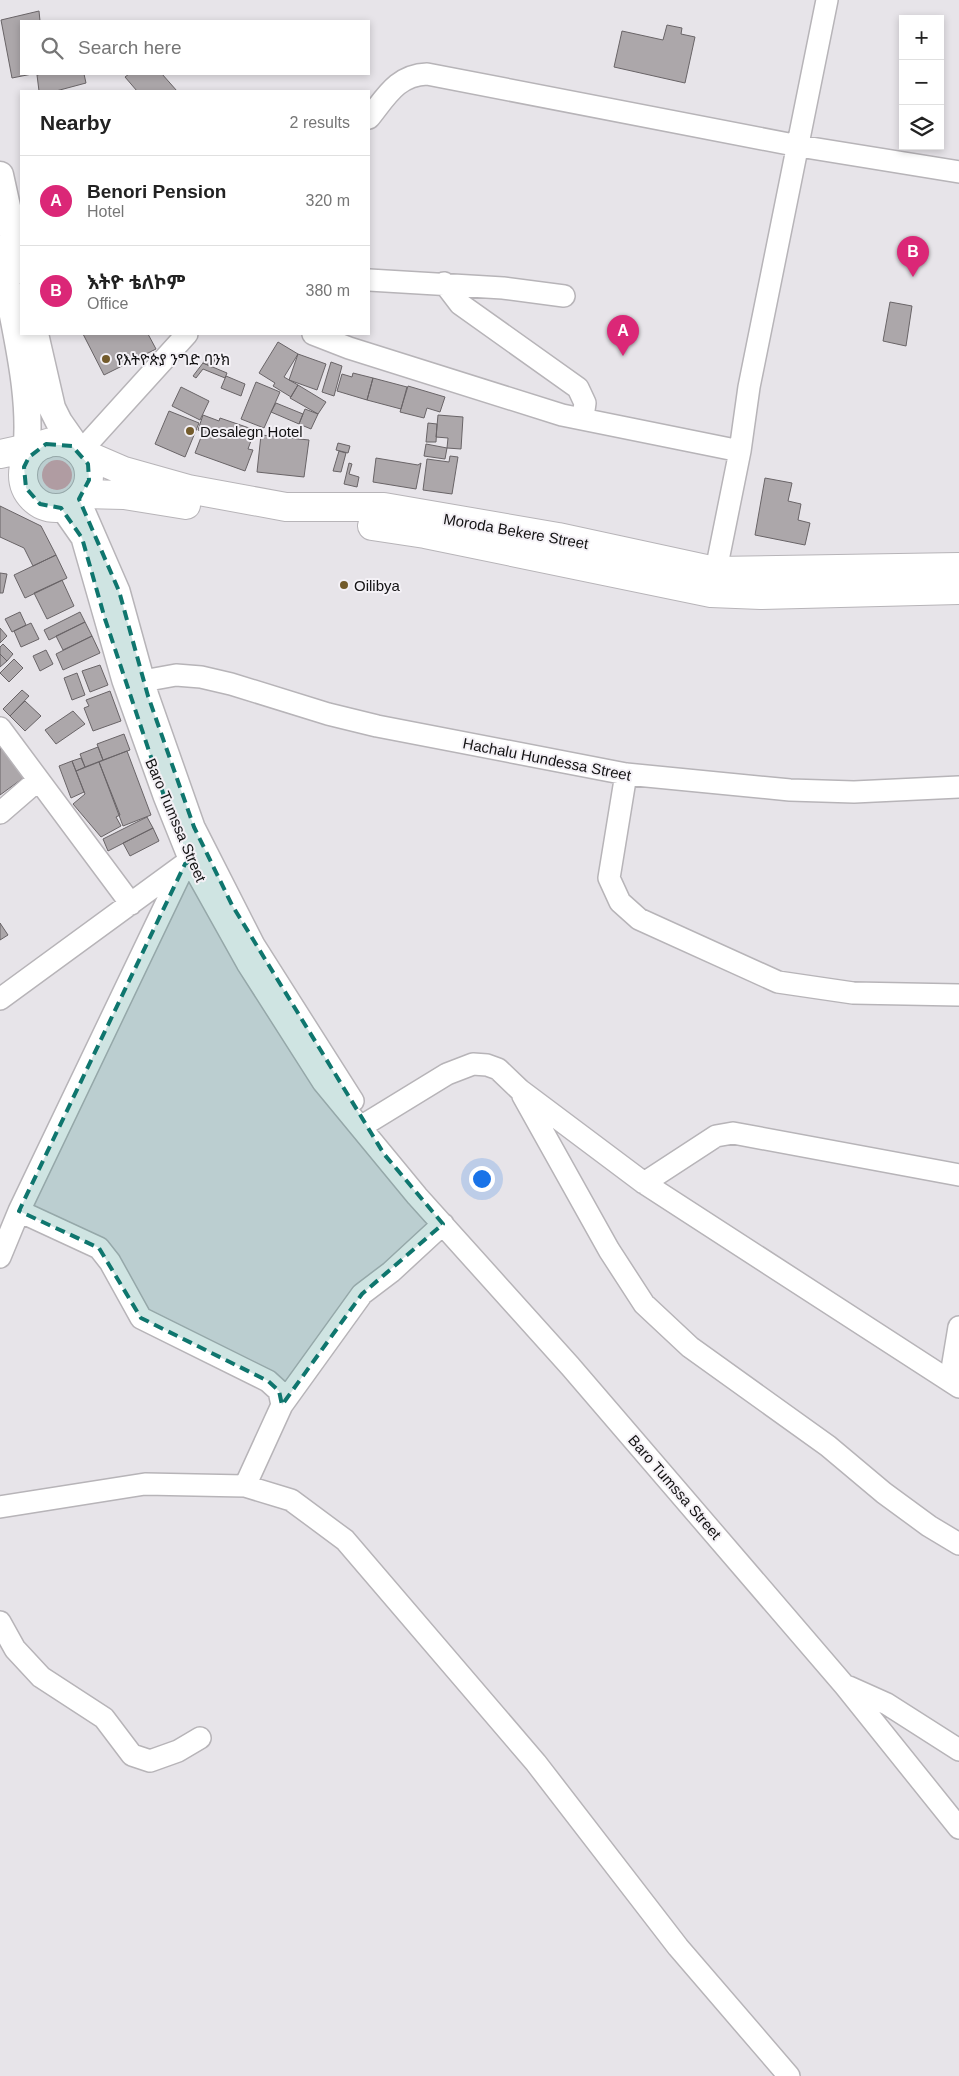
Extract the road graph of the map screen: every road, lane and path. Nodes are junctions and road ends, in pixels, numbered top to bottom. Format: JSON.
{"nodes":[{"id":1,"x":827,"y":0,"type":"edge"},
{"id":2,"x":370,"y":117,"type":"edge"},
{"id":3,"x":799,"y":146,"type":"junction"},
{"id":4,"x":959,"y":172,"type":"edge"},
{"id":5,"x":0,"y":175,"type":"edge"},
{"id":6,"x":4,"y":236,"type":"edge"},
{"id":7,"x":20,"y":271,"type":"edge"},
{"id":8,"x":370,"y":280,"type":"edge"},
{"id":9,"x":444,"y":283,"type":"junction"},
{"id":10,"x":564,"y":296,"type":"dead end"},
{"id":11,"x":16,"y":312,"type":"edge"},
{"id":12,"x":35,"y":335,"type":"edge"},
{"id":13,"x":186,"y":335,"type":"edge"},
{"id":14,"x":316,"y":335,"type":"edge"},
{"id":15,"x":583,"y":417,"type":"junction"},
{"id":16,"x":740,"y":451,"type":"junction"},
{"id":17,"x":80,"y":452,"type":"junction"},
{"id":18,"x":0,"y":454,"type":"edge"},
{"id":19,"x":25,"y":458,"type":"edge"},
{"id":20,"x":74,"y":500,"type":"junction"},
{"id":21,"x":286,"y":515,"type":"junction"},
{"id":22,"x":959,"y":567,"type":"edge"},
{"id":23,"x":713,"y":582,"type":"junction"},
{"id":24,"x":959,"y":590,"type":"edge"},
{"id":25,"x":144,"y":681,"type":"junction"},
{"id":26,"x":0,"y":728,"type":"edge"},
{"id":27,"x":626,"y":774,"type":"junction"},
{"id":28,"x":37,"y":780,"type":"junction"},
{"id":29,"x":959,"y":787,"type":"edge"},
{"id":30,"x":0,"y":813,"type":"edge"},
{"id":31,"x":194,"y":859,"type":"junction"},
{"id":32,"x":131,"y":904,"type":"junction"},
{"id":33,"x":959,"y":995,"type":"edge"},
{"id":34,"x":0,"y":999,"type":"edge"},
{"id":35,"x":520,"y":1090,"type":"junction"},
{"id":36,"x":367,"y":1123,"type":"junction"},
{"id":37,"x":384,"y":1154,"type":"junction"},
{"id":38,"x":959,"y":1175,"type":"edge"},
{"id":39,"x":644,"y":1183,"type":"junction"},
{"id":40,"x":19,"y":1211,"type":"junction"},
{"id":41,"x":442,"y":1224,"type":"junction"},
{"id":42,"x":0,"y":1257,"type":"edge"},
{"id":43,"x":959,"y":1327,"type":"edge"},
{"id":44,"x":954,"y":1384,"type":"edge"},
{"id":45,"x":282,"y":1405,"type":"junction"},
{"id":46,"x":245,"y":1486,"type":"junction"},
{"id":47,"x":0,"y":1507,"type":"edge"},
{"id":48,"x":959,"y":1544,"type":"edge"},
{"id":49,"x":0,"y":1622,"type":"edge"},
{"id":50,"x":844,"y":1686,"type":"junction"},
{"id":51,"x":200,"y":1738,"type":"dead end"},
{"id":52,"x":959,"y":1750,"type":"edge"},
{"id":53,"x":959,"y":1828,"type":"edge"},
{"id":54,"x":789,"y":2076,"type":"edge"}],
"edges":[{"from":1,"to":3,"type":"street"},
{"from":2,"to":3,"type":"street"},
{"from":3,"to":4,"type":"street"},
{"from":3,"to":16,"type":"street"},
{"from":5,"to":6,"type":"main road"},
{"from":6,"to":7,"type":"main road"},
{"from":6,"to":11,"type":"main road"},
{"from":8,"to":9,"type":"street"},
{"from":9,"to":10,"type":"street"},
{"from":9,"to":15,"type":"street"},
{"from":11,"to":19,"type":"main road"},
{"from":12,"to":17,"type":"main road"},
{"from":13,"to":17,"type":"street"},
{"from":14,"to":15,"type":"street"},
{"from":15,"to":16,"type":"street"},
{"from":16,"to":23,"type":"street"},
{"from":17,"to":19,"type":"highway"},
{"from":17,"to":20,"type":"highway"},
{"from":17,"to":21,"type":"highway","name":"Moroda Bekere Street"},
{"from":18,"to":19,"type":"highway"},
{"from":19,"to":20,"type":"highway"},
{"from":20,"to":21,"type":"highway","name":"Moroda Bekere Street"},
{"from":20,"to":25,"type":"street","name":"Baro Tumssa Street"},
{"from":20,"to":31,"type":"street","name":"Baro Tumssa Street"},
{"from":21,"to":23,"type":"highway","name":"Moroda Bekere Street"},
{"from":22,"to":23,"type":"highway","name":"Moroda Bekere Street"},
{"from":23,"to":24,"type":"highway","name":"Moroda Bekere Street"},
{"from":25,"to":27,"type":"street","name":"Hachalu Hundessa Street"},
{"from":25,"to":31,"type":"street","name":"Baro Tumssa Street"},
{"from":26,"to":28,"type":"street"},
{"from":27,"to":29,"type":"street","name":"Hachalu Hundessa Street"},
{"from":27,"to":33,"type":"street"},
{"from":28,"to":30,"type":"street"},
{"from":28,"to":32,"type":"street"},
{"from":31,"to":32,"type":"street"},
{"from":31,"to":36,"type":"street","name":"Baro Tumssa Street"},
{"from":31,"to":37,"type":"street","name":"Baro Tumssa Street"},
{"from":31,"to":40,"type":"street"},
{"from":32,"to":34,"type":"street"},
{"from":35,"to":36,"type":"street"},
{"from":35,"to":39,"type":"street"},
{"from":35,"to":48,"type":"street"},
{"from":36,"to":37,"type":"street","name":"Baro Tumssa Street"},
{"from":37,"to":41,"type":"street","name":"Baro Tumssa Street"},
{"from":38,"to":39,"type":"street"},
{"from":39,"to":44,"type":"street"},
{"from":40,"to":42,"type":"street"},
{"from":40,"to":45,"type":"street"},
{"from":41,"to":45,"type":"street"},
{"from":41,"to":50,"type":"street","name":"Baro Tumssa Street"},
{"from":43,"to":44,"type":"street"},
{"from":45,"to":46,"type":"street"},
{"from":46,"to":47,"type":"street"},
{"from":46,"to":54,"type":"street"},
{"from":49,"to":51,"type":"street"},
{"from":50,"to":52,"type":"street"},
{"from":50,"to":53,"type":"street","name":"Baro Tumssa Street"}]}
